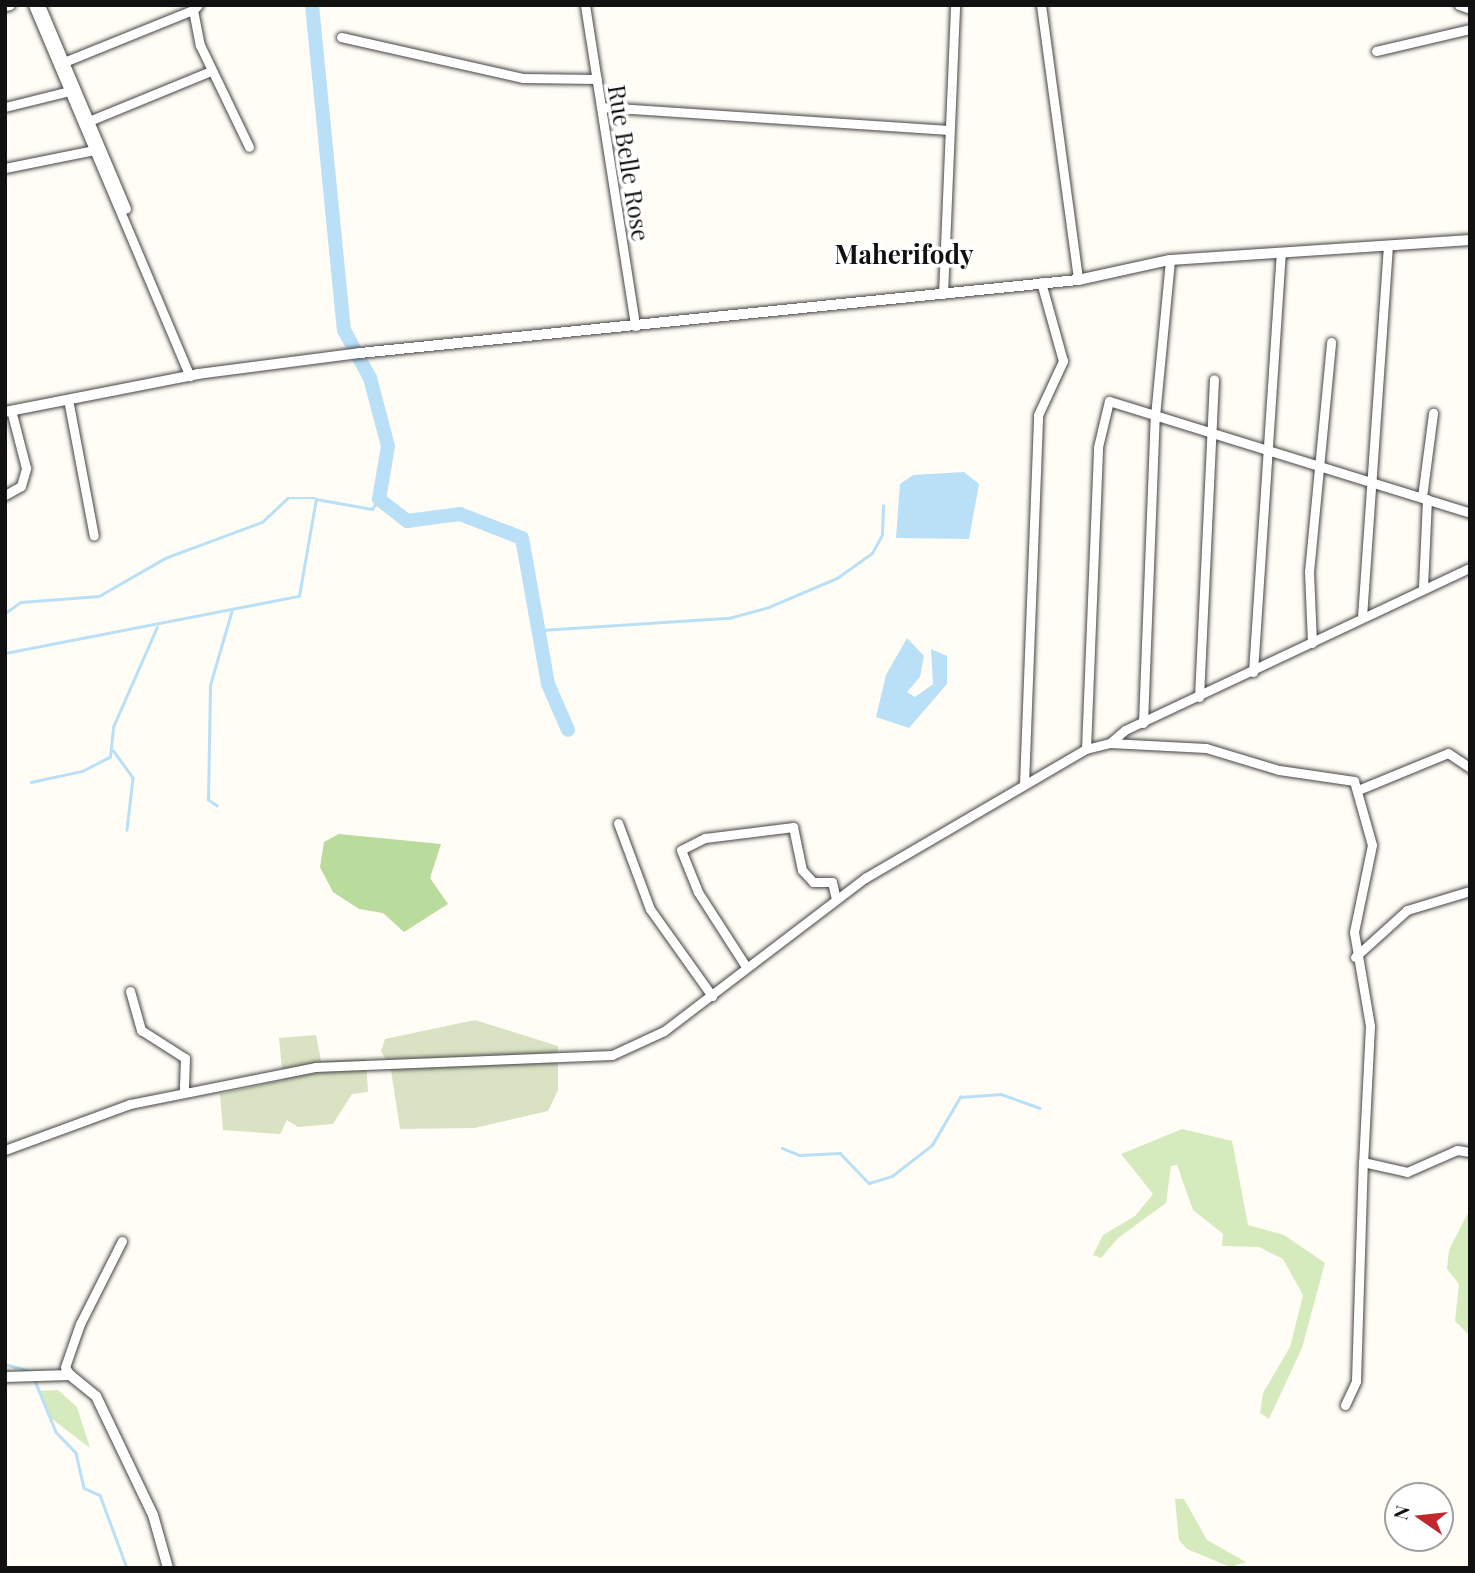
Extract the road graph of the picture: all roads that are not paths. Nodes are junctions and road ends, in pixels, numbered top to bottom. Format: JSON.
{"nodes":[{"id":1,"x":33,"y":5,"type":"edge"},
{"id":2,"x":40,"y":5,"type":"edge"},
{"id":3,"x":585,"y":5,"type":"edge"},
{"id":4,"x":955,"y":5,"type":"edge"},
{"id":5,"x":1041,"y":5,"type":"edge"},
{"id":6,"x":1459,"y":5,"type":"edge"},
{"id":7,"x":196,"y":8,"type":"edge"},
{"id":8,"x":1470,"y":9,"type":"edge"},
{"id":9,"x":1470,"y":29,"type":"edge"},
{"id":10,"x":341,"y":37,"type":"dead end"},
{"id":11,"x":1376,"y":51,"type":"dead end"},
{"id":12,"x":64,"y":62,"type":"junction"},
{"id":13,"x":211,"y":71,"type":"junction"},
{"id":14,"x":65,"y":74,"type":"junction"},
{"id":15,"x":597,"y":79,"type":"junction"},
{"id":16,"x":69,"y":91,"type":"junction"},
{"id":17,"x":5,"y":107,"type":"edge"},
{"id":18,"x":602,"y":107,"type":"junction"},
{"id":19,"x":89,"y":121,"type":"junction"},
{"id":20,"x":948,"y":130,"type":"junction"},
{"id":21,"x":249,"y":147,"type":"dead end"},
{"id":22,"x":94,"y":150,"type":"junction"},
{"id":23,"x":5,"y":169,"type":"edge"},
{"id":24,"x":1470,"y":240,"type":"edge"},
{"id":25,"x":1388,"y":246,"type":"junction"},
{"id":26,"x":1281,"y":253,"type":"junction"},
{"id":27,"x":1170,"y":260,"type":"junction"},
{"id":28,"x":1078,"y":280,"type":"junction"},
{"id":29,"x":1041,"y":282,"type":"junction"},
{"id":30,"x":943,"y":294,"type":"junction"},
{"id":31,"x":161,"y":299,"type":"junction"},
{"id":32,"x":635,"y":326,"type":"junction"},
{"id":33,"x":1331,"y":342,"type":"dead end"},
{"id":34,"x":190,"y":376,"type":"junction"},
{"id":35,"x":1214,"y":380,"type":"dead end"},
{"id":36,"x":68,"y":399,"type":"junction"},
{"id":37,"x":8,"y":411,"type":"edge"},
{"id":38,"x":1433,"y":413,"type":"dead end"},
{"id":39,"x":1155,"y":416,"type":"junction"},
{"id":40,"x":1209,"y":434,"type":"junction"},
{"id":41,"x":1266,"y":452,"type":"junction"},
{"id":42,"x":1317,"y":467,"type":"junction"},
{"id":43,"x":1372,"y":483,"type":"junction"},
{"id":44,"x":5,"y":495,"type":"edge"},
{"id":45,"x":1425,"y":498,"type":"junction"},
{"id":46,"x":1470,"y":513,"type":"edge"},
{"id":47,"x":94,"y":536,"type":"dead end"},
{"id":48,"x":1470,"y":568,"type":"edge"},
{"id":49,"x":1423,"y":587,"type":"junction"},
{"id":50,"x":1362,"y":617,"type":"junction"},
{"id":51,"x":1311,"y":643,"type":"junction"},
{"id":52,"x":1253,"y":672,"type":"junction"},
{"id":53,"x":1199,"y":697,"type":"junction"},
{"id":54,"x":1143,"y":723,"type":"junction"},
{"id":55,"x":1110,"y":743,"type":"junction"},
{"id":56,"x":1086,"y":749,"type":"junction"},
{"id":57,"x":1470,"y":768,"type":"edge"},
{"id":58,"x":1024,"y":784,"type":"junction"},
{"id":59,"x":1358,"y":790,"type":"junction"},
{"id":60,"x":618,"y":823,"type":"dead end"},
{"id":61,"x":1470,"y":891,"type":"edge"},
{"id":62,"x":836,"y":899,"type":"junction"},
{"id":63,"x":1354,"y":957,"type":"junction"},
{"id":64,"x":746,"y":965,"type":"junction"},
{"id":65,"x":130,"y":991,"type":"dead end"},
{"id":66,"x":712,"y":996,"type":"junction"},
{"id":67,"x":184,"y":1091,"type":"junction"},
{"id":68,"x":5,"y":1150,"type":"edge"},
{"id":69,"x":1470,"y":1152,"type":"edge"},
{"id":70,"x":1363,"y":1162,"type":"junction"},
{"id":71,"x":122,"y":1241,"type":"dead end"},
{"id":72,"x":70,"y":1375,"type":"junction"},
{"id":73,"x":5,"y":1377,"type":"edge"},
{"id":74,"x":1345,"y":1405,"type":"dead end"},
{"id":75,"x":168,"y":1568,"type":"edge"}],
"edges":[{"from":1,"to":14,"type":"street"},
{"from":2,"to":12,"type":"street"},
{"from":3,"to":15,"type":"street","name":"Rue Belle Rose"},
{"from":4,"to":20,"type":"street"},
{"from":5,"to":28,"type":"street"},
{"from":6,"to":8,"type":"street"},
{"from":7,"to":12,"type":"street"},
{"from":7,"to":13,"type":"street"},
{"from":9,"to":11,"type":"street"},
{"from":10,"to":15,"type":"street"},
{"from":12,"to":14,"type":"street"},
{"from":13,"to":19,"type":"street"},
{"from":13,"to":21,"type":"street"},
{"from":14,"to":16,"type":"street"},
{"from":14,"to":19,"type":"street"},
{"from":15,"to":18,"type":"street","name":"Rue Belle Rose"},
{"from":16,"to":17,"type":"street"},
{"from":16,"to":22,"type":"street"},
{"from":18,"to":20,"type":"street"},
{"from":18,"to":32,"type":"street","name":"Rue Belle Rose"},
{"from":19,"to":31,"type":"street"},
{"from":20,"to":30,"type":"street"},
{"from":22,"to":23,"type":"street"},
{"from":22,"to":31,"type":"street"},
{"from":24,"to":25,"type":"street"},
{"from":25,"to":26,"type":"street"},
{"from":25,"to":43,"type":"street"},
{"from":26,"to":27,"type":"street"},
{"from":26,"to":41,"type":"street"},
{"from":27,"to":28,"type":"street"},
{"from":27,"to":39,"type":"street"},
{"from":28,"to":29,"type":"street"},
{"from":29,"to":30,"type":"street"},
{"from":29,"to":58,"type":"street"},
{"from":30,"to":32,"type":"street"},
{"from":31,"to":34,"type":"street"},
{"from":32,"to":34,"type":"street"},
{"from":33,"to":42,"type":"street"},
{"from":34,"to":36,"type":"street"},
{"from":35,"to":40,"type":"street"},
{"from":36,"to":37,"type":"street"},
{"from":36,"to":47,"type":"street"},
{"from":37,"to":44,"type":"street"},
{"from":38,"to":45,"type":"street"},
{"from":39,"to":40,"type":"street"},
{"from":39,"to":54,"type":"street"},
{"from":39,"to":56,"type":"street"},
{"from":40,"to":41,"type":"street"},
{"from":40,"to":53,"type":"street"},
{"from":41,"to":42,"type":"street"},
{"from":41,"to":52,"type":"street"},
{"from":42,"to":43,"type":"street"},
{"from":42,"to":51,"type":"street"},
{"from":43,"to":45,"type":"street"},
{"from":43,"to":50,"type":"street"},
{"from":45,"to":46,"type":"street"},
{"from":45,"to":49,"type":"street"},
{"from":48,"to":49,"type":"street"},
{"from":49,"to":50,"type":"street"},
{"from":50,"to":51,"type":"street"},
{"from":51,"to":52,"type":"street"},
{"from":52,"to":53,"type":"street"},
{"from":53,"to":54,"type":"street"},
{"from":54,"to":55,"type":"street"},
{"from":55,"to":56,"type":"street"},
{"from":55,"to":59,"type":"street"},
{"from":56,"to":58,"type":"street"},
{"from":57,"to":59,"type":"street"},
{"from":58,"to":62,"type":"street"},
{"from":59,"to":63,"type":"street"},
{"from":60,"to":66,"type":"street"},
{"from":61,"to":63,"type":"street"},
{"from":62,"to":64,"type":"street"},
{"from":62,"to":64,"type":"street"},
{"from":63,"to":70,"type":"street"},
{"from":64,"to":66,"type":"street"},
{"from":65,"to":67,"type":"street"},
{"from":66,"to":67,"type":"street"},
{"from":67,"to":68,"type":"street"},
{"from":69,"to":70,"type":"street"},
{"from":70,"to":74,"type":"street"},
{"from":71,"to":72,"type":"street"},
{"from":72,"to":73,"type":"street"},
{"from":72,"to":75,"type":"street"}]}
